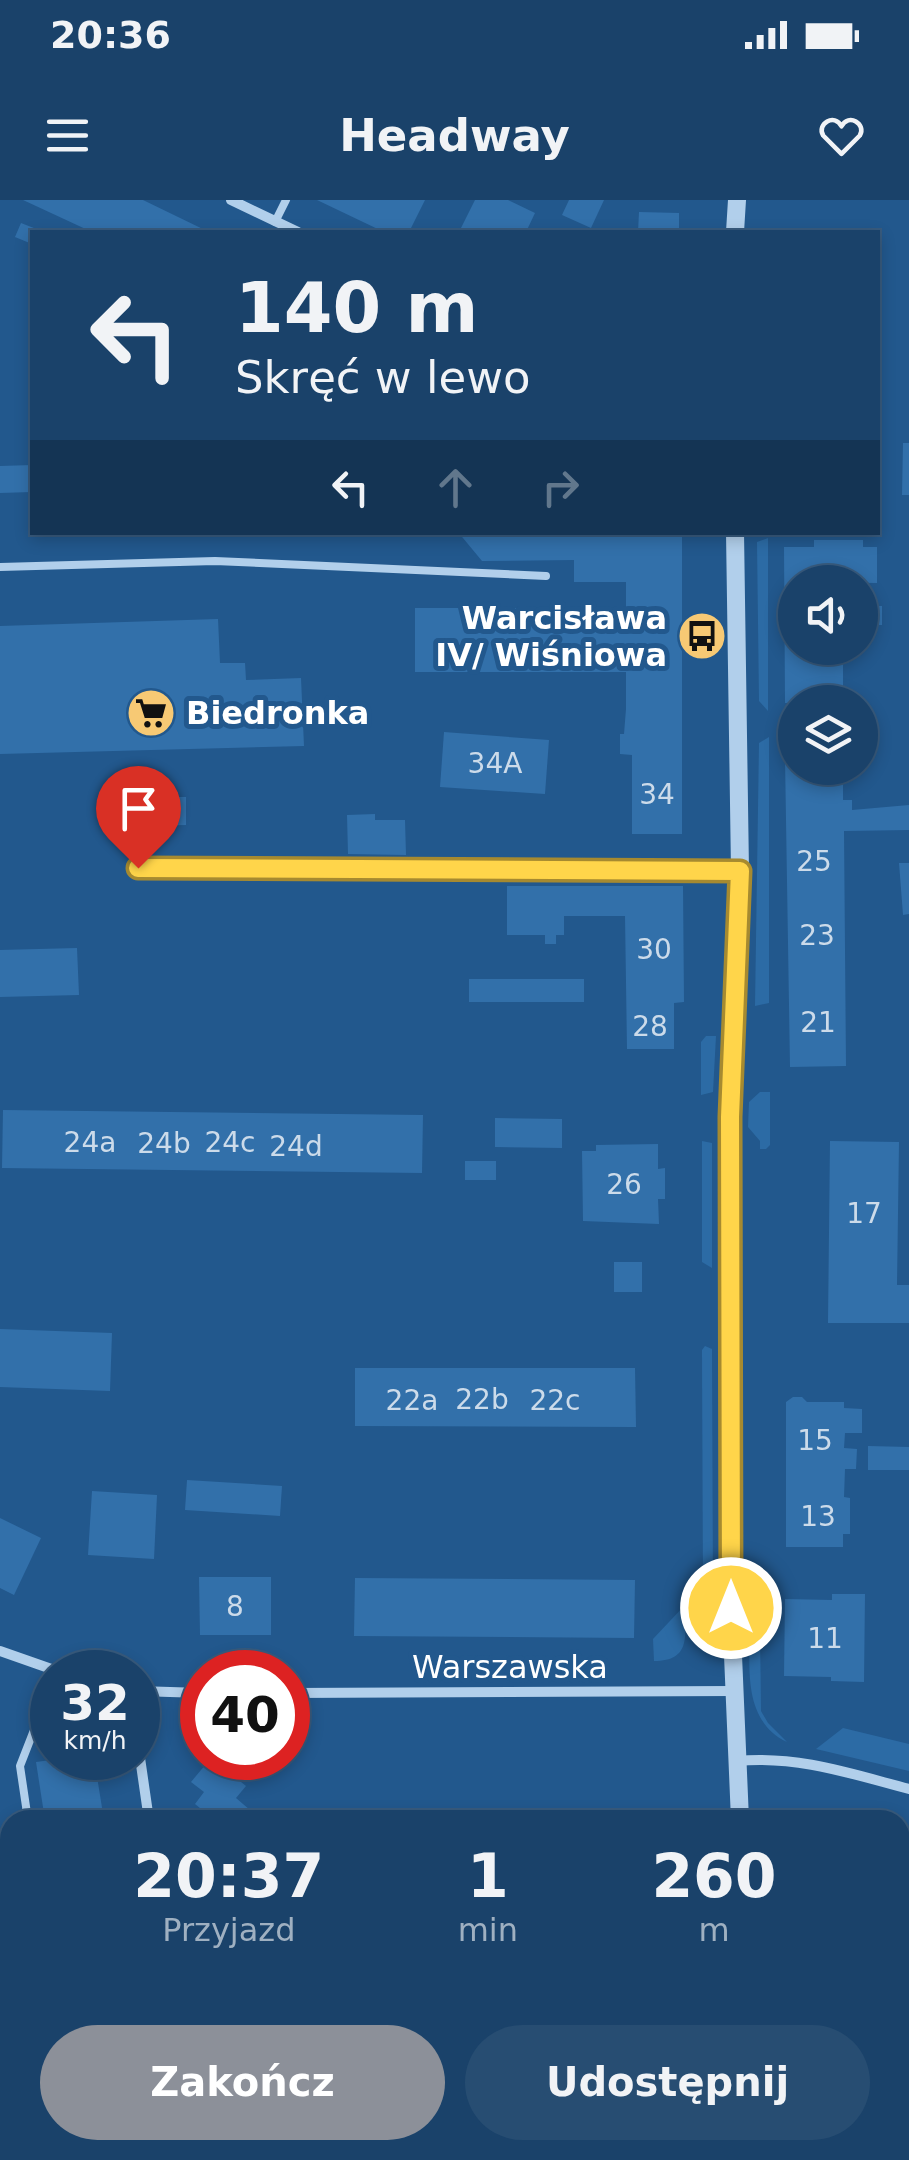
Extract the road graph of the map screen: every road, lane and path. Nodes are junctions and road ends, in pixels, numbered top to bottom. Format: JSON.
{"nodes":[{"id":1,"x":231,"y":200,"type":"edge"},
{"id":2,"x":286,"y":200,"type":"edge"},
{"id":3,"x":737,"y":200,"type":"edge"},
{"id":4,"x":275,"y":222,"type":"junction"},
{"id":5,"x":293,"y":230,"type":"edge"},
{"id":6,"x":735,"y":230,"type":"edge"},
{"id":7,"x":735,"y":535,"type":"edge"},
{"id":8,"x":0,"y":567,"type":"edge"},
{"id":9,"x":546,"y":576,"type":"dead end"},
{"id":10,"x":138,"y":868,"type":"dead end"},
{"id":11,"x":740,"y":871,"type":"junction"},
{"id":12,"x":0,"y":1650,"type":"edge"},
{"id":13,"x":30,"y":1661,"type":"edge"},
{"id":14,"x":733,"y":1691,"type":"junction"},
{"id":15,"x":310,"y":1693,"type":"edge"},
{"id":16,"x":30,"y":1740,"type":"edge"},
{"id":17,"x":737,"y":1761,"type":"junction"},
{"id":18,"x":143,"y":1780,"type":"edge"},
{"id":19,"x":909,"y":1789,"type":"edge"},
{"id":20,"x":27,"y":1810,"type":"edge"},
{"id":21,"x":148,"y":1810,"type":"edge"},
{"id":22,"x":739,"y":1810,"type":"edge"}],
"edges":[{"from":1,"to":4,"type":"street"},
{"from":2,"to":4,"type":"lane"},
{"from":3,"to":6,"type":"street"},
{"from":4,"to":5,"type":"street"},
{"from":7,"to":11,"type":"street"},
{"from":8,"to":9,"type":"lane"},
{"from":10,"to":11,"type":"lane"},
{"from":11,"to":14,"type":"street"},
{"from":12,"to":13,"type":"street"},
{"from":14,"to":15,"type":"street","name":"Warszawska"},
{"from":14,"to":17,"type":"street"},
{"from":16,"to":20,"type":"lane"},
{"from":17,"to":19,"type":"street"},
{"from":17,"to":22,"type":"street"},
{"from":18,"to":21,"type":"street"}]}
